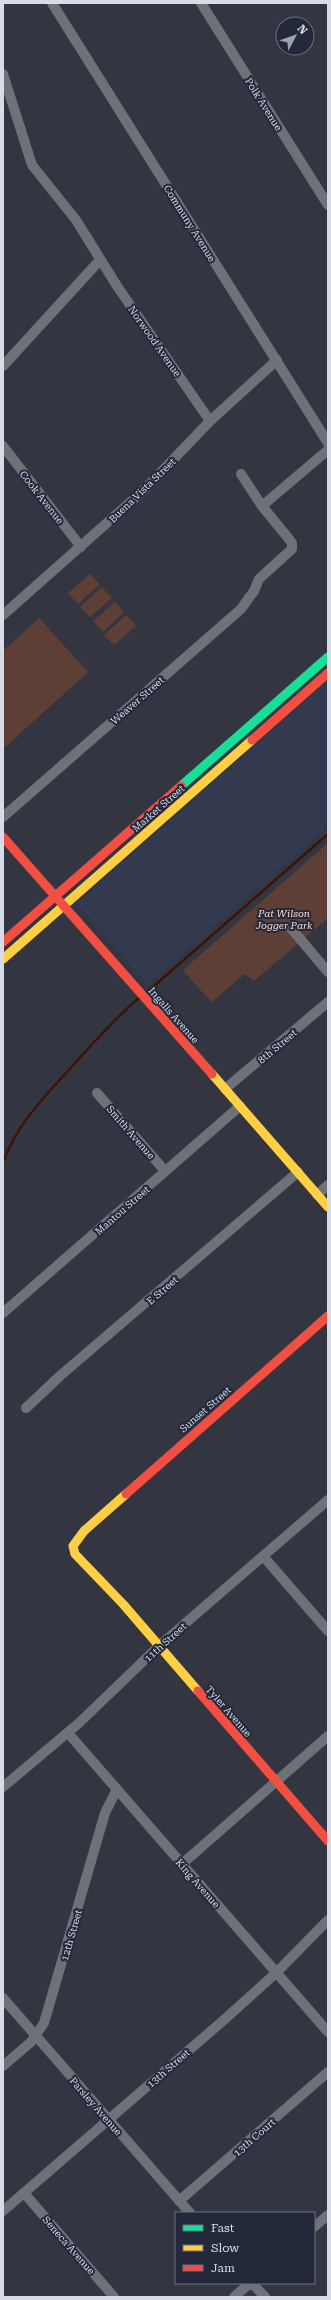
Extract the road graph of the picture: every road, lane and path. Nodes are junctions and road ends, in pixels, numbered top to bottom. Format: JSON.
{"nodes":[{"id":1,"x":52,"y":3,"type":"edge"},
{"id":2,"x":201,"y":3,"type":"edge"},
{"id":3,"x":3,"y":74,"type":"edge"},
{"id":4,"x":328,"y":205,"type":"edge"},
{"id":5,"x":100,"y":260,"type":"junction"},
{"id":6,"x":277,"y":360,"type":"junction"},
{"id":7,"x":3,"y":366,"type":"edge"},
{"id":8,"x":210,"y":421,"type":"junction"},
{"id":9,"x":328,"y":443,"type":"edge"},
{"id":10,"x":3,"y":446,"type":"edge"},
{"id":11,"x":328,"y":450,"type":"edge"},
{"id":12,"x":241,"y":474,"type":"dead end"},
{"id":13,"x":262,"y":506,"type":"junction"},
{"id":14,"x":80,"y":547,"type":"junction"},
{"id":15,"x":3,"y":615,"type":"edge"},
{"id":16,"x":328,"y":657,"type":"edge"},
{"id":17,"x":328,"y":674,"type":"edge"},
{"id":18,"x":3,"y":817,"type":"edge"},
{"id":19,"x":3,"y":837,"type":"edge"},
{"id":20,"x":56,"y":896,"type":"junction"},
{"id":21,"x":64,"y":905,"type":"junction"},
{"id":22,"x":290,"y":928,"type":"dead end"},
{"id":23,"x":3,"y":942,"type":"edge"},
{"id":24,"x":3,"y":959,"type":"edge"},
{"id":25,"x":328,"y":972,"type":"edge"},
{"id":26,"x":328,"y":1002,"type":"edge"},
{"id":27,"x":225,"y":1090,"type":"junction"},
{"id":28,"x":97,"y":1093,"type":"dead end"},
{"id":29,"x":240,"y":1106,"type":"junction"},
{"id":30,"x":165,"y":1172,"type":"junction"},
{"id":31,"x":298,"y":1172,"type":"junction"},
{"id":32,"x":328,"y":1185,"type":"edge"},
{"id":33,"x":317,"y":1195,"type":"junction"},
{"id":34,"x":328,"y":1207,"type":"edge"},
{"id":35,"x":3,"y":1313,"type":"edge"},
{"id":36,"x":328,"y":1316,"type":"edge"},
{"id":37,"x":26,"y":1408,"type":"dead end"},
{"id":38,"x":328,"y":1500,"type":"edge"},
{"id":39,"x":263,"y":1556,"type":"junction"},
{"id":40,"x":115,"y":1594,"type":"joint"},
{"id":41,"x":328,"y":1630,"type":"edge"},
{"id":42,"x":160,"y":1646,"type":"junction"},
{"id":43,"x":68,"y":1733,"type":"junction"},
{"id":44,"x":328,"y":1736,"type":"edge"},
{"id":45,"x":276,"y":1781,"type":"junction"},
{"id":46,"x":3,"y":1787,"type":"edge"},
{"id":47,"x":117,"y":1789,"type":"junction"},
{"id":48,"x":328,"y":1841,"type":"edge"},
{"id":49,"x":182,"y":1864,"type":"junction"},
{"id":50,"x":328,"y":1920,"type":"edge"},
{"id":51,"x":276,"y":1973,"type":"junction"},
{"id":52,"x":3,"y":1998,"type":"edge"},
{"id":53,"x":328,"y":2032,"type":"edge"},
{"id":54,"x":36,"y":2036,"type":"junction"},
{"id":55,"x":3,"y":2066,"type":"edge"},
{"id":56,"x":328,"y":2072,"type":"edge"},
{"id":57,"x":108,"y":2120,"type":"junction"},
{"id":58,"x":24,"y":2193,"type":"junction"},
{"id":59,"x":179,"y":2201,"type":"junction"},
{"id":60,"x":3,"y":2211,"type":"edge"},
{"id":61,"x":189,"y":2212,"type":"edge"},
{"id":62,"x":328,"y":2215,"type":"edge"},
{"id":63,"x":315,"y":2226,"type":"edge"},
{"id":64,"x":250,"y":2284,"type":"edge"},
{"id":65,"x":252,"y":2284,"type":"edge"},
{"id":66,"x":114,"y":2297,"type":"edge"},
{"id":67,"x":234,"y":2297,"type":"edge"},
{"id":68,"x":265,"y":2297,"type":"edge"}],
"edges":[{"from":1,"to":6,"type":"street","name":"Communy Avenue"},
{"from":2,"to":4,"type":"street","name":"Polk Avenue"},
{"from":3,"to":5,"type":"street","name":"Norwood Avenue"},
{"from":5,"to":7,"type":"street"},
{"from":5,"to":8,"type":"street","name":"Norwood Avenue"},
{"from":6,"to":8,"type":"street","name":"Buena Vista Street"},
{"from":6,"to":9,"type":"street","name":"Communy Avenue"},
{"from":8,"to":14,"type":"street","name":"Buena Vista Street"},
{"from":10,"to":14,"type":"street","name":"Cook Avenue"},
{"from":11,"to":13,"type":"street"},
{"from":12,"to":13,"type":"street"},
{"from":13,"to":18,"type":"street","name":"Weaver Street"},
{"from":14,"to":15,"type":"street","name":"Buena Vista Street"},
{"from":16,"to":20,"type":"main road","name":"Market Street"},
{"from":17,"to":21,"type":"main road","name":"Market Street"},
{"from":19,"to":20,"type":"main road","name":"Ingalls Avenue"},
{"from":20,"to":21,"type":"main road","name":"Ingalls Avenue"},
{"from":20,"to":23,"type":"main road","name":"Market Street"},
{"from":21,"to":24,"type":"main road","name":"Market Street"},
{"from":21,"to":27,"type":"main road","name":"Ingalls Avenue"},
{"from":22,"to":25,"type":"street"},
{"from":26,"to":27,"type":"street","name":"8th Street"},
{"from":27,"to":29,"type":"main road","name":"Ingalls Avenue"},
{"from":28,"to":30,"type":"street","name":"Smith Avenue"},
{"from":29,"to":30,"type":"street","name":"Mantou Street"},
{"from":29,"to":31,"type":"main road","name":"Ingalls Avenue"},
{"from":30,"to":35,"type":"street","name":"Mantou Street"},
{"from":31,"to":33,"type":"main road","name":"Ingalls Avenue"},
{"from":31,"to":37,"type":"street","name":"E Street"},
{"from":32,"to":33,"type":"street"},
{"from":33,"to":34,"type":"main road","name":"Ingalls Avenue"},
{"from":36,"to":40,"type":"main road","name":"Sunset Street"},
{"from":38,"to":39,"type":"street","name":"11th Street"},
{"from":39,"to":41,"type":"street"},
{"from":39,"to":42,"type":"street","name":"11th Street"},
{"from":40,"to":42,"type":"main road","name":"Tyler Avenue"},
{"from":42,"to":43,"type":"street","name":"11th Street"},
{"from":42,"to":45,"type":"main road","name":"Tyler Avenue"},
{"from":43,"to":46,"type":"street","name":"11th Street"},
{"from":43,"to":47,"type":"street","name":"King Avenue"},
{"from":44,"to":45,"type":"street"},
{"from":45,"to":48,"type":"main road","name":"Tyler Avenue"},
{"from":45,"to":49,"type":"street"},
{"from":47,"to":49,"type":"street","name":"King Avenue"},
{"from":47,"to":54,"type":"street","name":"12th Street"},
{"from":49,"to":51,"type":"street","name":"King Avenue"},
{"from":50,"to":51,"type":"street","name":"13th Street"},
{"from":51,"to":53,"type":"street","name":"King Avenue"},
{"from":51,"to":57,"type":"street","name":"13th Street"},
{"from":52,"to":54,"type":"street","name":"Parsley Avenue"},
{"from":54,"to":55,"type":"street","name":"12th Street"},
{"from":54,"to":57,"type":"street","name":"Parsley Avenue"},
{"from":56,"to":59,"type":"street","name":"13th Court"},
{"from":57,"to":58,"type":"street","name":"13th Street"},
{"from":57,"to":59,"type":"street","name":"Parsley Avenue"},
{"from":58,"to":60,"type":"street","name":"13th Street"},
{"from":58,"to":66,"type":"street","name":"Seneca Avenue"},
{"from":59,"to":61,"type":"street","name":"Parsley Avenue"},
{"from":62,"to":63,"type":"street"},
{"from":64,"to":67,"type":"street"},
{"from":65,"to":68,"type":"street"}]}
